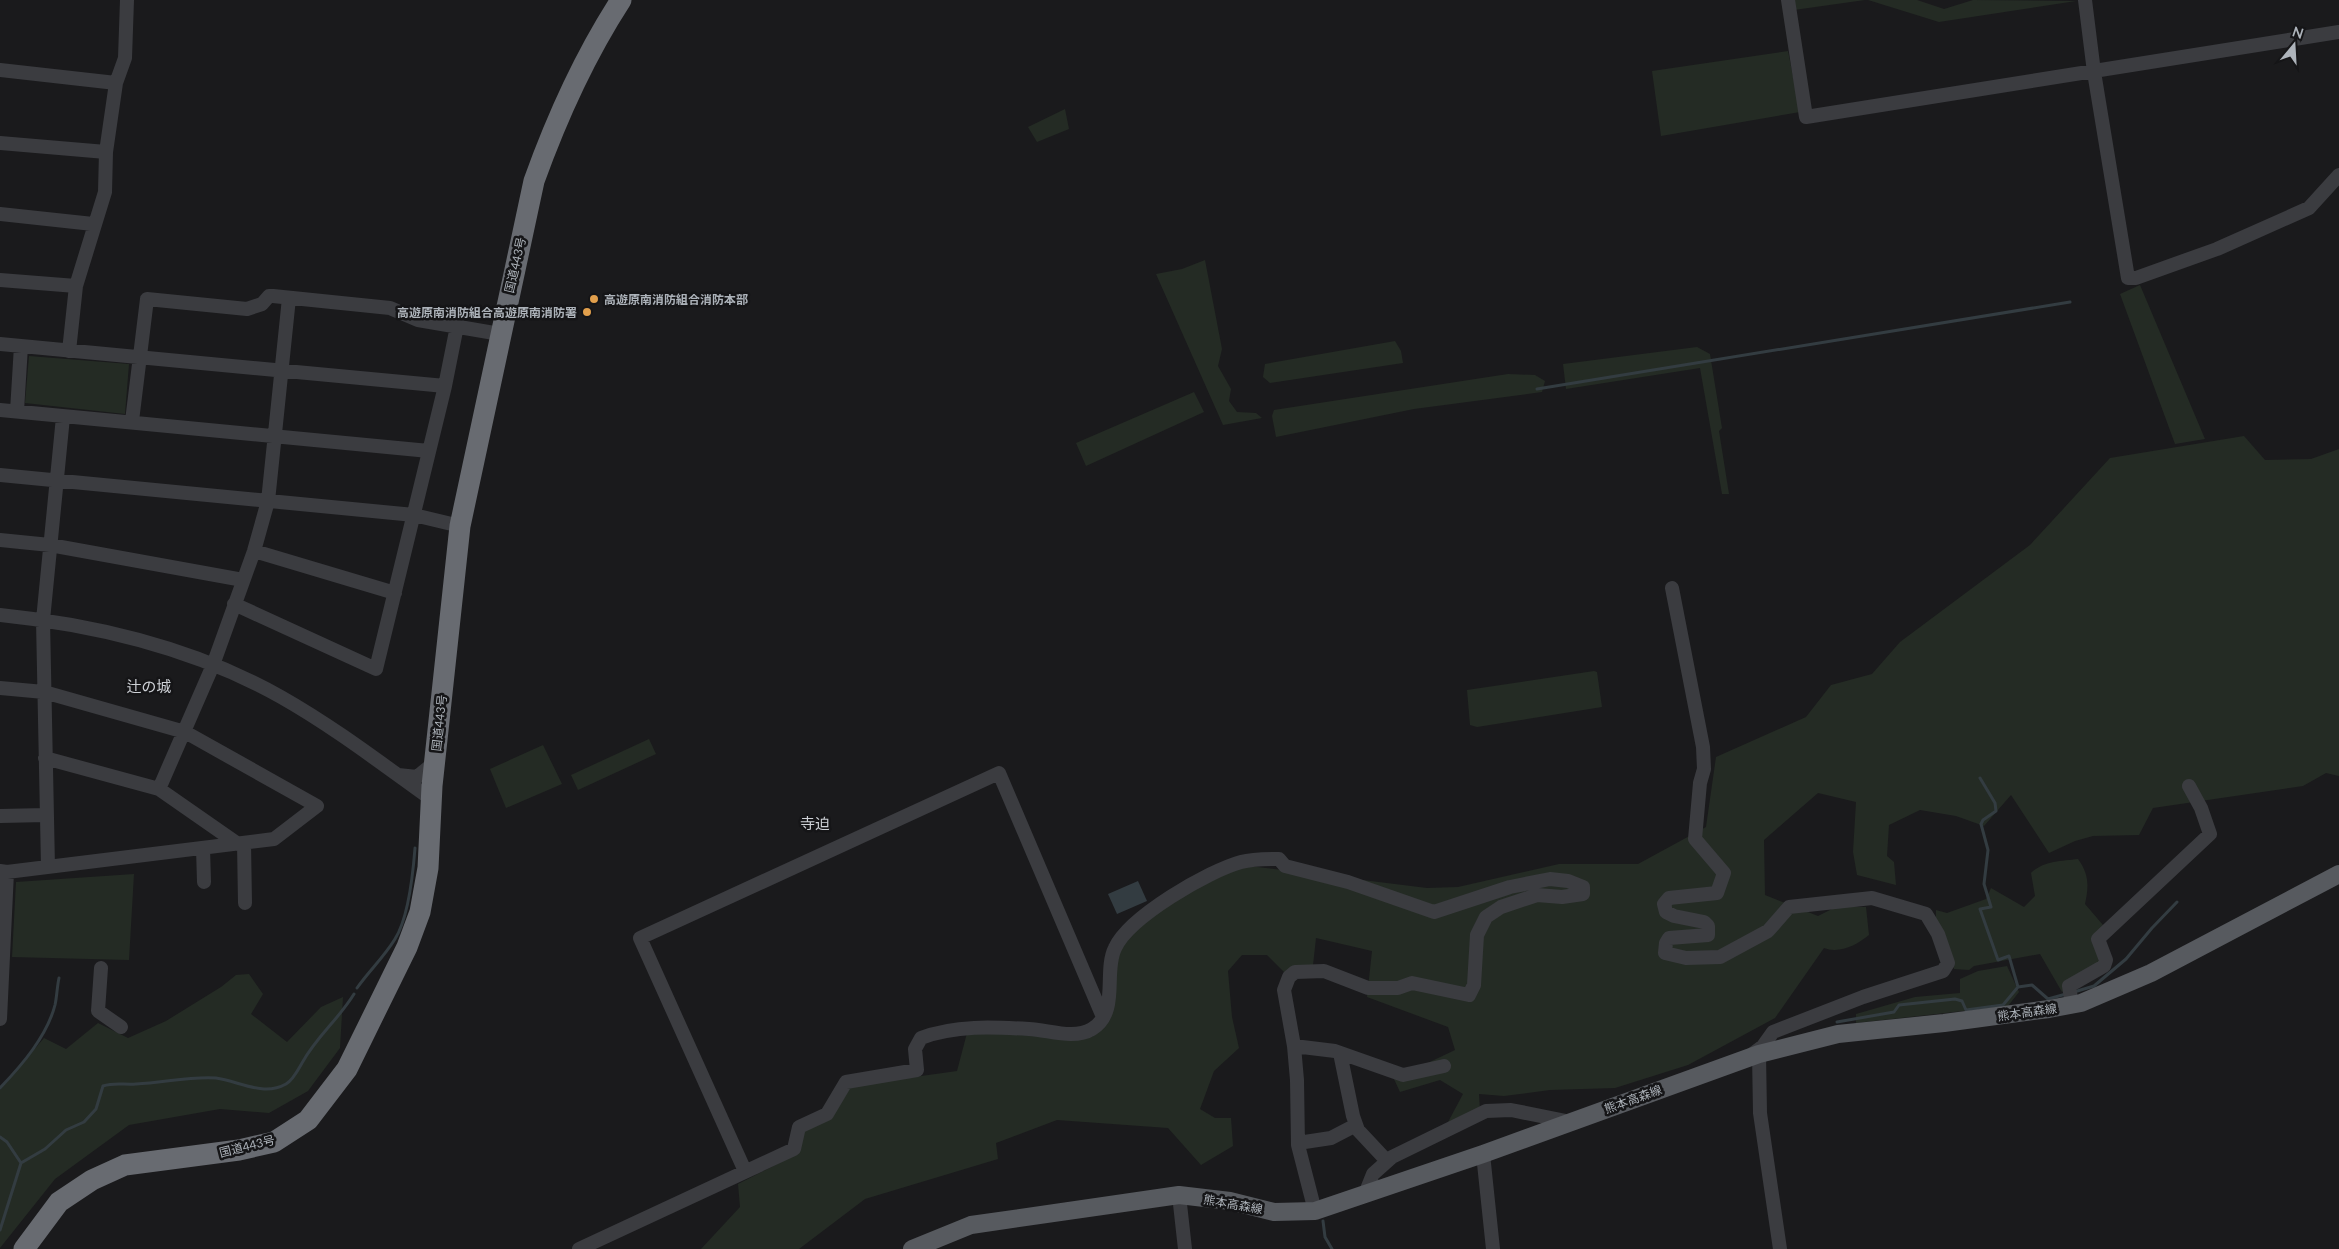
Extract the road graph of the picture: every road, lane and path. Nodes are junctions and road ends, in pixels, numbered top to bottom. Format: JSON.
{"nodes":[{"id":1,"x":126,"y":0,"type":"edge"},
{"id":2,"x":621,"y":0,"type":"edge"},
{"id":3,"x":1788,"y":0,"type":"edge"},
{"id":4,"x":2084,"y":0,"type":"edge"},
{"id":5,"x":2339,"y":32,"type":"edge"},
{"id":6,"x":0,"y":70,"type":"edge"},
{"id":7,"x":2094,"y":72,"type":"junction"},
{"id":8,"x":116,"y":83,"type":"junction"},
{"id":9,"x":0,"y":143,"type":"edge"},
{"id":10,"x":106,"y":152,"type":"junction"},
{"id":11,"x":2339,"y":175,"type":"edge"},
{"id":12,"x":0,"y":214,"type":"edge"},
{"id":13,"x":94,"y":224,"type":"junction"},
{"id":14,"x":0,"y":280,"type":"edge"},
{"id":15,"x":76,"y":286,"type":"junction"},
{"id":16,"x":289,"y":298,"type":"junction"},
{"id":17,"x":457,"y":326,"type":"junction"},
{"id":18,"x":500,"y":334,"type":"junction"},
{"id":19,"x":0,"y":344,"type":"edge"},
{"id":20,"x":21,"y":346,"type":"junction"},
{"id":21,"x":70,"y":351,"type":"junction"},
{"id":22,"x":140,"y":358,"type":"junction"},
{"id":23,"x":281,"y":370,"type":"junction"},
{"id":24,"x":445,"y":386,"type":"junction"},
{"id":25,"x":0,"y":410,"type":"edge"},
{"id":26,"x":17,"y":411,"type":"junction"},
{"id":27,"x":63,"y":417,"type":"junction"},
{"id":28,"x":132,"y":421,"type":"junction"},
{"id":29,"x":276,"y":436,"type":"junction"},
{"id":30,"x":429,"y":451,"type":"junction"},
{"id":31,"x":0,"y":475,"type":"edge"},
{"id":32,"x":57,"y":480,"type":"junction"},
{"id":33,"x":268,"y":501,"type":"junction"},
{"id":34,"x":414,"y":515,"type":"junction"},
{"id":35,"x":460,"y":526,"type":"junction"},
{"id":36,"x":0,"y":540,"type":"edge"},
{"id":37,"x":50,"y":545,"type":"junction"},
{"id":38,"x":254,"y":551,"type":"junction"},
{"id":39,"x":243,"y":580,"type":"junction"},
{"id":40,"x":1672,"y":588,"type":"dead end"},
{"id":41,"x":395,"y":593,"type":"junction"},
{"id":42,"x":234,"y":604,"type":"junction"},
{"id":43,"x":0,"y":615,"type":"edge"},
{"id":44,"x":43,"y":620,"type":"junction"},
{"id":45,"x":213,"y":665,"type":"junction"},
{"id":46,"x":0,"y":688,"type":"edge"},
{"id":47,"x":44,"y":692,"type":"junction"},
{"id":48,"x":185,"y":732,"type":"junction"},
{"id":49,"x":45,"y":758,"type":"junction"},
{"id":50,"x":435,"y":762,"type":"junction"},
{"id":51,"x":398,"y":775,"type":"junction"},
{"id":52,"x":2189,"y":786,"type":"dead end"},
{"id":53,"x":159,"y":789,"type":"junction"},
{"id":54,"x":432,"y":800,"type":"junction"},
{"id":55,"x":46,"y":815,"type":"junction"},
{"id":56,"x":0,"y":816,"type":"edge"},
{"id":57,"x":241,"y":844,"type":"junction"},
{"id":58,"x":203,"y":848,"type":"junction"},
{"id":59,"x":48,"y":867,"type":"junction"},
{"id":60,"x":4,"y":872,"type":"edge"},
{"id":61,"x":2339,"y":874,"type":"edge"},
{"id":62,"x":204,"y":882,"type":"dead end"},
{"id":63,"x":245,"y":904,"type":"dead end"},
{"id":64,"x":101,"y":968,"type":"dead end"},
{"id":65,"x":2072,"y":1005,"type":"junction"},
{"id":66,"x":1104,"y":1017,"type":"junction"},
{"id":67,"x":0,"y":1020,"type":"edge"},
{"id":68,"x":121,"y":1027,"type":"dead end"},
{"id":69,"x":1294,"y":1046,"type":"junction"},
{"id":70,"x":1340,"y":1052,"type":"junction"},
{"id":71,"x":1754,"y":1056,"type":"junction"},
{"id":72,"x":1444,"y":1066,"type":"dead end"},
{"id":73,"x":1571,"y":1122,"type":"junction"},
{"id":74,"x":1356,"y":1126,"type":"junction"},
{"id":75,"x":1298,"y":1143,"type":"junction"},
{"id":76,"x":1483,"y":1154,"type":"junction"},
{"id":77,"x":1387,"y":1161,"type":"junction"},
{"id":78,"x":745,"y":1171,"type":"junction"},
{"id":79,"x":1365,"y":1194,"type":"junction"},
{"id":80,"x":1179,"y":1195,"type":"junction"},
{"id":81,"x":1315,"y":1210,"type":"junction"},
{"id":82,"x":24,"y":1249,"type":"edge"},
{"id":83,"x":579,"y":1249,"type":"edge"},
{"id":84,"x":912,"y":1249,"type":"edge"},
{"id":85,"x":1185,"y":1249,"type":"edge"},
{"id":86,"x":1494,"y":1249,"type":"edge"},
{"id":87,"x":1780,"y":1249,"type":"edge"}],
"edges":[{"from":1,"to":8,"type":"street"},
{"from":2,"to":18,"type":"highway","name":"国道443号"},
{"from":3,"to":7,"type":"street"},
{"from":4,"to":7,"type":"street"},
{"from":5,"to":7,"type":"street"},
{"from":6,"to":8,"type":"street"},
{"from":7,"to":11,"type":"street"},
{"from":8,"to":10,"type":"street"},
{"from":9,"to":10,"type":"street"},
{"from":10,"to":13,"type":"street"},
{"from":12,"to":13,"type":"street"},
{"from":13,"to":15,"type":"street"},
{"from":14,"to":15,"type":"street"},
{"from":15,"to":21,"type":"street"},
{"from":16,"to":17,"type":"street"},
{"from":16,"to":22,"type":"street"},
{"from":16,"to":23,"type":"street"},
{"from":17,"to":18,"type":"street"},
{"from":17,"to":24,"type":"street"},
{"from":18,"to":35,"type":"highway","name":"国道443号"},
{"from":19,"to":20,"type":"street"},
{"from":20,"to":21,"type":"street"},
{"from":20,"to":26,"type":"street"},
{"from":21,"to":22,"type":"street"},
{"from":22,"to":23,"type":"street"},
{"from":22,"to":28,"type":"street"},
{"from":23,"to":24,"type":"street"},
{"from":23,"to":29,"type":"street"},
{"from":24,"to":30,"type":"street"},
{"from":25,"to":26,"type":"street"},
{"from":26,"to":27,"type":"street"},
{"from":27,"to":28,"type":"street"},
{"from":27,"to":32,"type":"street"},
{"from":28,"to":29,"type":"street"},
{"from":29,"to":30,"type":"street"},
{"from":29,"to":33,"type":"street"},
{"from":30,"to":34,"type":"street"},
{"from":31,"to":32,"type":"street"},
{"from":32,"to":33,"type":"street"},
{"from":32,"to":37,"type":"street"},
{"from":33,"to":34,"type":"street"},
{"from":33,"to":38,"type":"street"},
{"from":34,"to":35,"type":"street"},
{"from":34,"to":41,"type":"street"},
{"from":35,"to":50,"type":"highway","name":"国道443号"},
{"from":36,"to":37,"type":"street"},
{"from":37,"to":39,"type":"street"},
{"from":37,"to":44,"type":"street"},
{"from":38,"to":39,"type":"street"},
{"from":38,"to":41,"type":"street"},
{"from":39,"to":42,"type":"street"},
{"from":40,"to":71,"type":"street"},
{"from":41,"to":42,"type":"street"},
{"from":42,"to":45,"type":"street"},
{"from":43,"to":44,"type":"street"},
{"from":44,"to":45,"type":"street"},
{"from":44,"to":47,"type":"street"},
{"from":45,"to":48,"type":"street"},
{"from":45,"to":51,"type":"street"},
{"from":46,"to":47,"type":"street"},
{"from":47,"to":48,"type":"street"},
{"from":47,"to":49,"type":"street"},
{"from":48,"to":53,"type":"street"},
{"from":48,"to":57,"type":"street"},
{"from":49,"to":53,"type":"street"},
{"from":49,"to":55,"type":"street"},
{"from":50,"to":51,"type":"street"},
{"from":50,"to":54,"type":"highway","name":"国道443号"},
{"from":51,"to":54,"type":"street"},
{"from":52,"to":65,"type":"street"},
{"from":53,"to":57,"type":"street"},
{"from":54,"to":82,"type":"highway","name":"国道443号"},
{"from":55,"to":56,"type":"street"},
{"from":55,"to":59,"type":"street"},
{"from":57,"to":58,"type":"street"},
{"from":57,"to":63,"type":"street"},
{"from":58,"to":59,"type":"street"},
{"from":58,"to":62,"type":"street"},
{"from":59,"to":60,"type":"street"},
{"from":60,"to":67,"type":"street"},
{"from":61,"to":65,"type":"main road","name":"熊本高森線"},
{"from":64,"to":68,"type":"street"},
{"from":65,"to":71,"type":"main road","name":"熊本高森線"},
{"from":66,"to":69,"type":"street"},
{"from":66,"to":78,"type":"street"},
{"from":66,"to":78,"type":"street"},
{"from":69,"to":70,"type":"street"},
{"from":69,"to":75,"type":"street"},
{"from":70,"to":72,"type":"street"},
{"from":70,"to":74,"type":"street"},
{"from":71,"to":73,"type":"main road","name":"熊本高森線"},
{"from":71,"to":87,"type":"street"},
{"from":73,"to":76,"type":"main road","name":"熊本高森線"},
{"from":73,"to":77,"type":"street"},
{"from":74,"to":75,"type":"street"},
{"from":74,"to":77,"type":"street"},
{"from":75,"to":81,"type":"street"},
{"from":76,"to":79,"type":"main road","name":"熊本高森線"},
{"from":76,"to":86,"type":"street"},
{"from":77,"to":79,"type":"street"},
{"from":78,"to":83,"type":"street"},
{"from":79,"to":81,"type":"main road","name":"熊本高森線"},
{"from":80,"to":81,"type":"main road","name":"熊本高森線"},
{"from":80,"to":84,"type":"main road","name":"熊本高森線"},
{"from":80,"to":85,"type":"street"}]}
